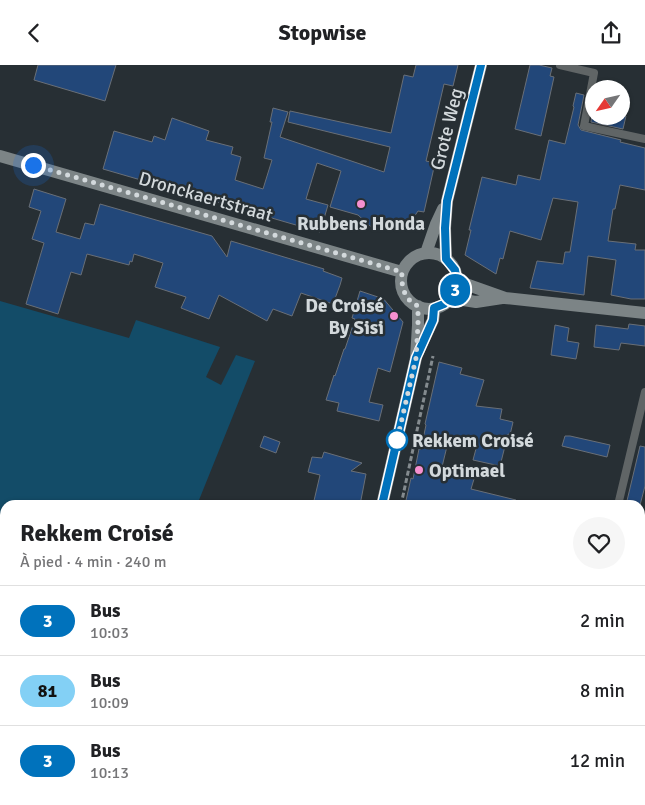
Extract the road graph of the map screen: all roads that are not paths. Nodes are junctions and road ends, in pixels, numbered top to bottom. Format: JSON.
{"nodes":[{"id":1,"x":481,"y":65,"type":"edge"},
{"id":2,"x":560,"y":65,"type":"edge"},
{"id":3,"x":645,"y":139,"type":"edge"},
{"id":4,"x":0,"y":156,"type":"edge"},
{"id":5,"x":447,"y":201,"type":"junction"},
{"id":6,"x":426,"y":253,"type":"junction"},
{"id":7,"x":446,"y":259,"type":"junction"},
{"id":8,"x":402,"y":272,"type":"junction"},
{"id":9,"x":457,"y":281,"type":"junction"},
{"id":10,"x":451,"y":298,"type":"junction"},
{"id":11,"x":505,"y":298,"type":"junction"},
{"id":12,"x":418,"y":306,"type":"junction"},
{"id":13,"x":434,"y":308,"type":"junction"},
{"id":14,"x":645,"y":313,"type":"edge"},
{"id":15,"x":416,"y":358,"type":"junction"},
{"id":16,"x":645,"y":392,"type":"edge"},
{"id":17,"x":383,"y":500,"type":"edge"},
{"id":18,"x":619,"y":500,"type":"edge"}],
"edges":[{"from":1,"to":5,"type":"main road","name":"Grote Weg"},
{"from":2,"to":3,"type":"lane"},
{"from":4,"to":8,"type":"main road","name":"Dronckaertstraat"},
{"from":5,"to":6,"type":"main road","name":"Grote Weg"},
{"from":5,"to":7,"type":"main road","name":"Grote Weg"},
{"from":6,"to":7,"type":"main road"},
{"from":6,"to":8,"type":"main road"},
{"from":7,"to":9,"type":"main road"},
{"from":8,"to":12,"type":"main road"},
{"from":9,"to":10,"type":"main road"},
{"from":9,"to":11,"type":"main road"},
{"from":10,"to":11,"type":"main road"},
{"from":10,"to":13,"type":"main road"},
{"from":11,"to":14,"type":"main road"},
{"from":12,"to":13,"type":"main road"},
{"from":12,"to":15,"type":"main road"},
{"from":13,"to":15,"type":"main road"},
{"from":15,"to":17,"type":"main road"},
{"from":16,"to":18,"type":"lane"}]}
